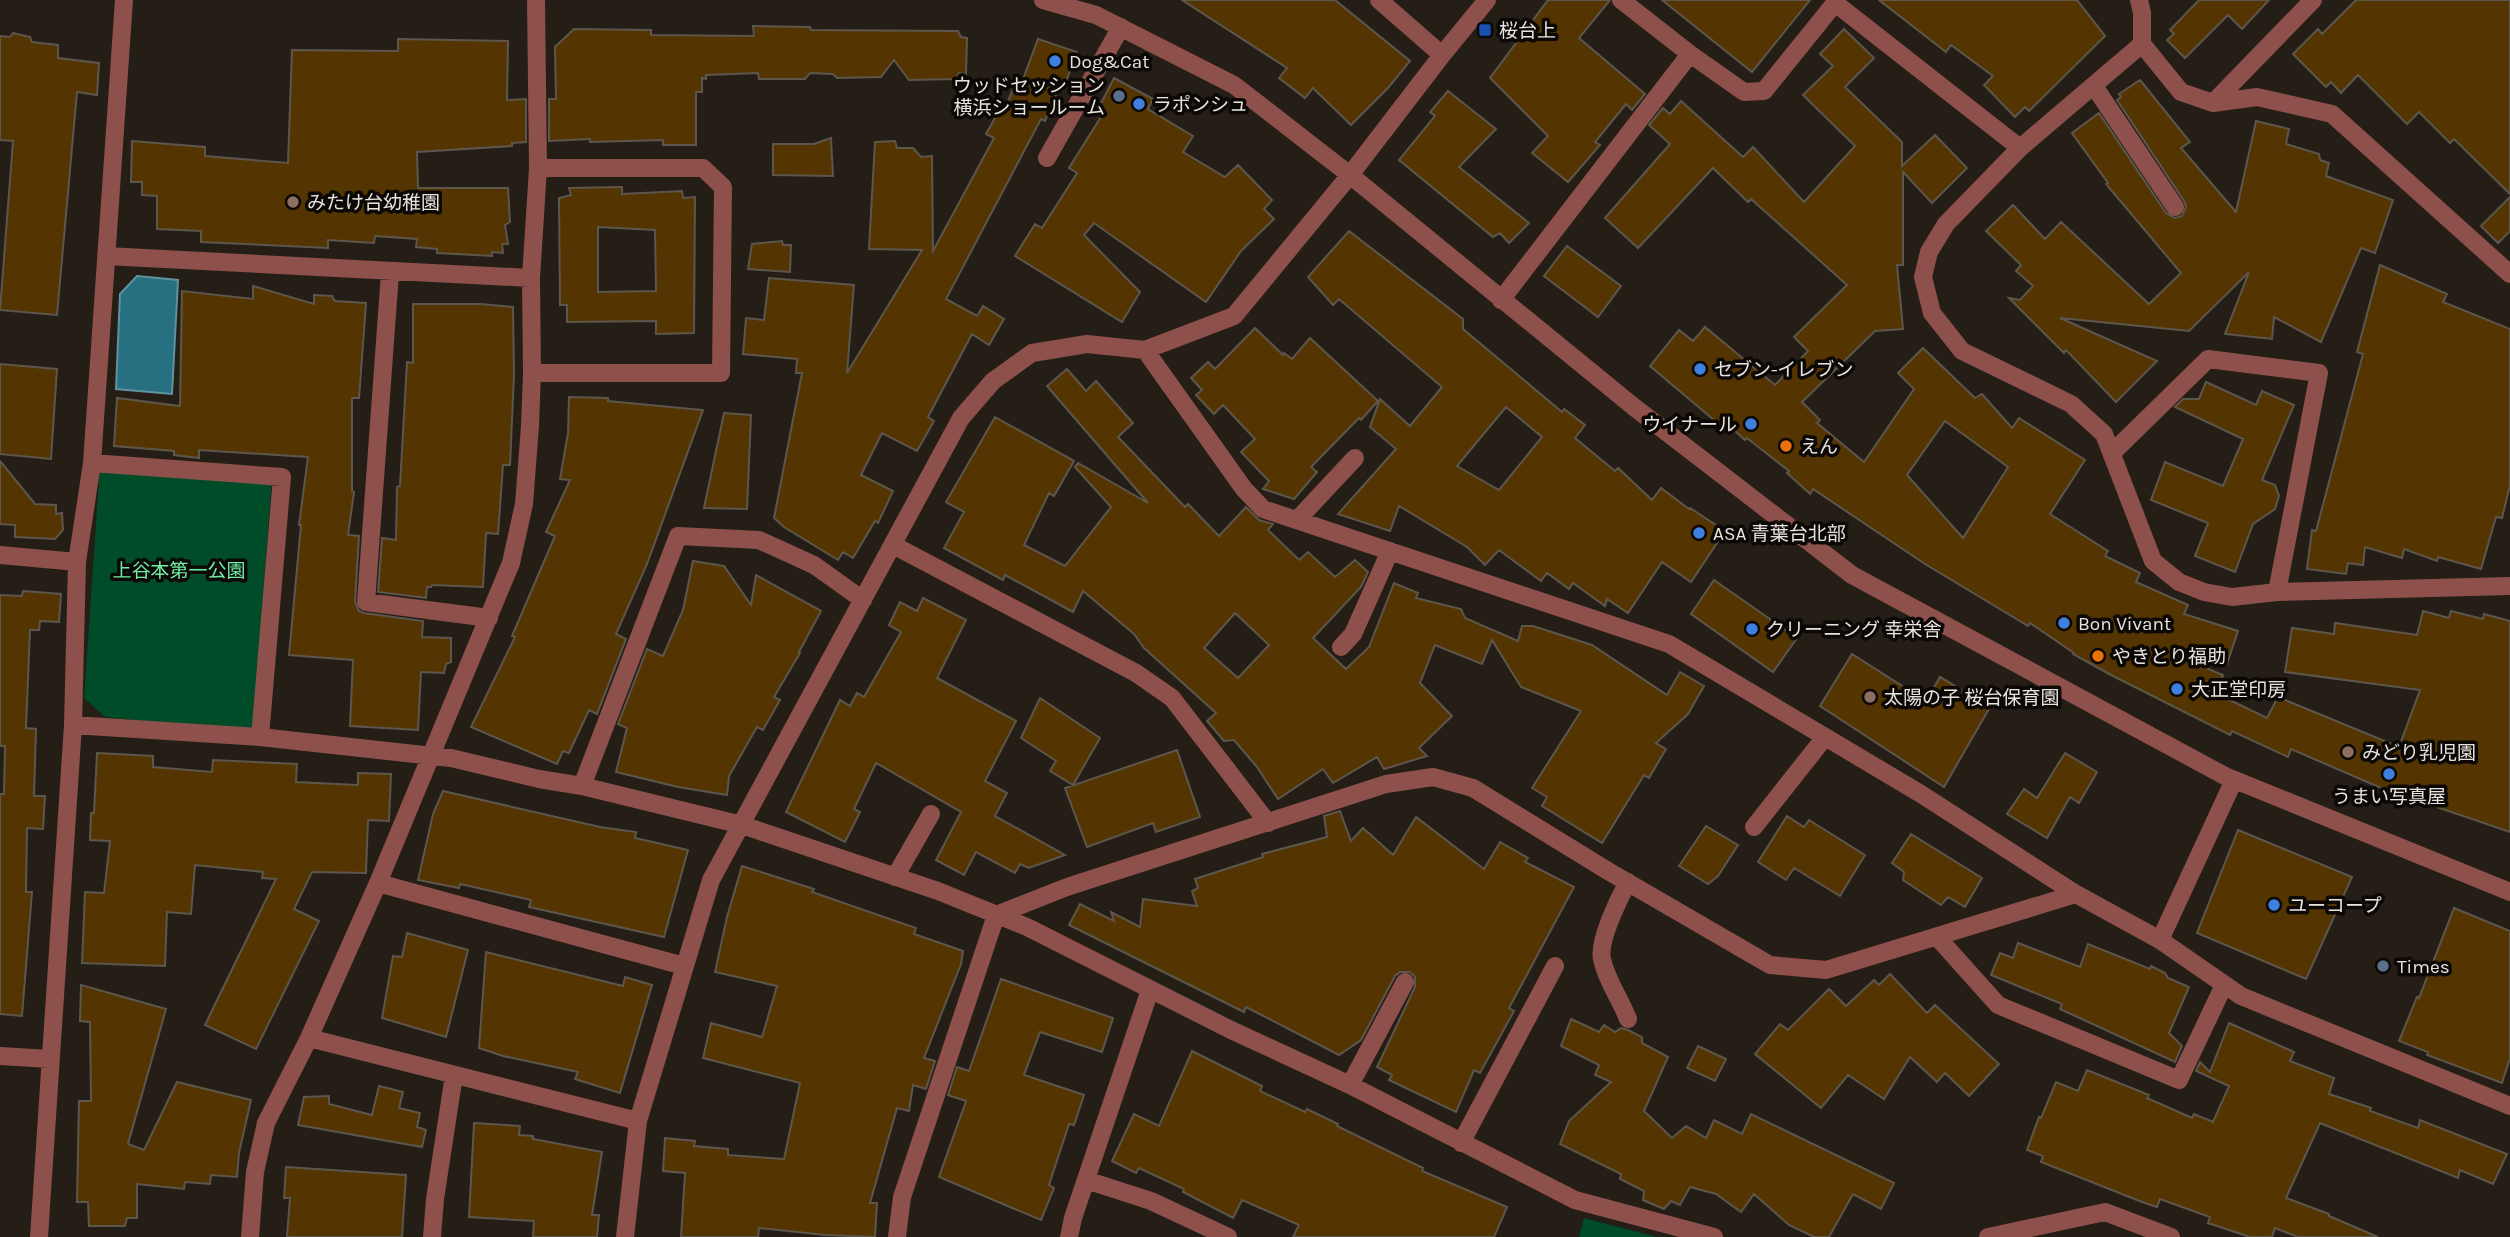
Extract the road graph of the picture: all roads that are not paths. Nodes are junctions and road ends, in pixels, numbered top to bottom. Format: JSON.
{"nodes":[{"id":1,"x":124,"y":0,"type":"edge"},
{"id":2,"x":536,"y":0,"type":"edge"},
{"id":3,"x":1043,"y":0,"type":"edge"},
{"id":4,"x":1379,"y":0,"type":"edge"},
{"id":5,"x":1487,"y":0,"type":"edge"},
{"id":6,"x":1621,"y":0,"type":"edge"},
{"id":7,"x":2139,"y":0,"type":"edge"},
{"id":8,"x":2313,"y":0,"type":"edge"},
{"id":9,"x":1100,"y":8,"type":"edge"},
{"id":10,"x":1121,"y":27,"type":"junction"},
{"id":11,"x":2142,"y":44,"type":"junction"},
{"id":12,"x":1690,"y":54,"type":"junction"},
{"id":13,"x":1442,"y":55,"type":"junction"},
{"id":14,"x":2094,"y":86,"type":"junction"},
{"id":15,"x":2213,"y":103,"type":"junction"},
{"id":16,"x":2020,"y":148,"type":"junction"},
{"id":17,"x":1047,"y":158,"type":"dead end"},
{"id":18,"x":538,"y":168,"type":"junction"},
{"id":19,"x":1350,"y":175,"type":"junction"},
{"id":20,"x":2175,"y":207,"type":"dead end"},
{"id":21,"x":106,"y":257,"type":"junction"},
{"id":22,"x":390,"y":273,"type":"junction"},
{"id":23,"x":2510,"y":274,"type":"edge"},
{"id":24,"x":531,"y":278,"type":"junction"},
{"id":25,"x":1502,"y":300,"type":"junction"},
{"id":26,"x":1145,"y":350,"type":"junction"},
{"id":27,"x":532,"y":373,"type":"junction"},
{"id":28,"x":2112,"y":453,"type":"junction"},
{"id":29,"x":1355,"y":458,"type":"dead end"},
{"id":30,"x":92,"y":463,"type":"junction"},
{"id":31,"x":1297,"y":520,"type":"junction"},
{"id":32,"x":892,"y":545,"type":"junction"},
{"id":33,"x":1390,"y":551,"type":"junction"},
{"id":34,"x":0,"y":555,"type":"edge"},
{"id":35,"x":77,"y":562,"type":"junction"},
{"id":36,"x":2510,"y":586,"type":"edge"},
{"id":37,"x":2277,"y":592,"type":"junction"},
{"id":38,"x":863,"y":600,"type":"junction"},
{"id":39,"x":489,"y":618,"type":"junction"},
{"id":40,"x":1341,"y":647,"type":"dead end"},
{"id":41,"x":73,"y":725,"type":"junction"},
{"id":42,"x":260,"y":737,"type":"junction"},
{"id":43,"x":1825,"y":737,"type":"junction"},
{"id":44,"x":432,"y":758,"type":"junction"},
{"id":45,"x":2234,"y":780,"type":"junction"},
{"id":46,"x":582,"y":786,"type":"junction"},
{"id":47,"x":932,"y":814,"type":"dead end"},
{"id":48,"x":1268,"y":823,"type":"junction"},
{"id":49,"x":742,"y":825,"type":"junction"},
{"id":50,"x":1754,"y":827,"type":"dead end"},
{"id":51,"x":895,"y":877,"type":"junction"},
{"id":52,"x":1628,"y":882,"type":"junction"},
{"id":53,"x":379,"y":883,"type":"junction"},
{"id":54,"x":2510,"y":892,"type":"edge"},
{"id":55,"x":2076,"y":894,"type":"junction"},
{"id":56,"x":996,"y":915,"type":"junction"},
{"id":57,"x":1938,"y":937,"type":"junction"},
{"id":58,"x":2160,"y":940,"type":"junction"},
{"id":59,"x":684,"y":966,"type":"junction"},
{"id":60,"x":1555,"y":966,"type":"dead end"},
{"id":61,"x":1405,"y":982,"type":"dead end"},
{"id":62,"x":2224,"y":985,"type":"junction"},
{"id":63,"x":1150,"y":990,"type":"junction"},
{"id":64,"x":1628,"y":1019,"type":"dead end"},
{"id":65,"x":309,"y":1038,"type":"junction"},
{"id":66,"x":0,"y":1056,"type":"edge"},
{"id":67,"x":49,"y":1059,"type":"junction"},
{"id":68,"x":454,"y":1075,"type":"junction"},
{"id":69,"x":1350,"y":1086,"type":"junction"},
{"id":70,"x":2510,"y":1106,"type":"edge"},
{"id":71,"x":638,"y":1121,"type":"junction"},
{"id":72,"x":1461,"y":1143,"type":"junction"},
{"id":73,"x":1086,"y":1180,"type":"junction"},
{"id":74,"x":39,"y":1237,"type":"edge"},
{"id":75,"x":250,"y":1237,"type":"edge"},
{"id":76,"x":432,"y":1237,"type":"edge"},
{"id":77,"x":625,"y":1237,"type":"edge"},
{"id":78,"x":897,"y":1237,"type":"edge"},
{"id":79,"x":1069,"y":1237,"type":"edge"},
{"id":80,"x":1228,"y":1237,"type":"edge"},
{"id":81,"x":1714,"y":1237,"type":"edge"},
{"id":82,"x":1988,"y":1237,"type":"edge"},
{"id":83,"x":2171,"y":1237,"type":"edge"}],
"edges":[{"from":1,"to":21,"type":"street"},
{"from":2,"to":18,"type":"street"},
{"from":3,"to":9,"type":"street"},
{"from":4,"to":13,"type":"street"},
{"from":5,"to":13,"type":"street"},
{"from":6,"to":12,"type":"street"},
{"from":7,"to":11,"type":"street"},
{"from":8,"to":15,"type":"street"},
{"from":9,"to":10,"type":"street"},
{"from":10,"to":17,"type":"street"},
{"from":10,"to":19,"type":"street"},
{"from":11,"to":14,"type":"street"},
{"from":11,"to":15,"type":"street"},
{"from":12,"to":16,"type":"street"},
{"from":12,"to":25,"type":"street"},
{"from":13,"to":19,"type":"street"},
{"from":14,"to":16,"type":"street"},
{"from":14,"to":20,"type":"street"},
{"from":15,"to":23,"type":"street"},
{"from":16,"to":28,"type":"street"},
{"from":18,"to":24,"type":"street"},
{"from":18,"to":27,"type":"street"},
{"from":19,"to":25,"type":"street"},
{"from":19,"to":26,"type":"street"},
{"from":21,"to":22,"type":"street"},
{"from":21,"to":30,"type":"street"},
{"from":22,"to":24,"type":"street"},
{"from":22,"to":39,"type":"street"},
{"from":24,"to":27,"type":"street"},
{"from":25,"to":45,"type":"street"},
{"from":26,"to":31,"type":"street"},
{"from":26,"to":32,"type":"street"},
{"from":27,"to":39,"type":"street"},
{"from":28,"to":37,"type":"street"},
{"from":28,"to":37,"type":"street"},
{"from":29,"to":31,"type":"street"},
{"from":30,"to":35,"type":"street"},
{"from":30,"to":42,"type":"street"},
{"from":31,"to":33,"type":"street"},
{"from":32,"to":38,"type":"street"},
{"from":32,"to":48,"type":"street"},
{"from":33,"to":40,"type":"street"},
{"from":33,"to":43,"type":"street"},
{"from":34,"to":35,"type":"street"},
{"from":35,"to":41,"type":"street"},
{"from":36,"to":37,"type":"street"},
{"from":38,"to":46,"type":"street"},
{"from":38,"to":49,"type":"street"},
{"from":39,"to":44,"type":"street"},
{"from":41,"to":42,"type":"street"},
{"from":41,"to":67,"type":"street"},
{"from":42,"to":44,"type":"street"},
{"from":43,"to":50,"type":"street"},
{"from":43,"to":55,"type":"street"},
{"from":44,"to":46,"type":"street"},
{"from":44,"to":53,"type":"street"},
{"from":45,"to":54,"type":"street"},
{"from":45,"to":58,"type":"street"},
{"from":46,"to":49,"type":"street"},
{"from":47,"to":51,"type":"street"},
{"from":48,"to":52,"type":"street"},
{"from":48,"to":56,"type":"street"},
{"from":49,"to":51,"type":"street"},
{"from":49,"to":59,"type":"street"},
{"from":51,"to":56,"type":"street"},
{"from":52,"to":57,"type":"street"},
{"from":52,"to":64,"type":"street"},
{"from":53,"to":59,"type":"street"},
{"from":53,"to":65,"type":"street"},
{"from":55,"to":57,"type":"street"},
{"from":55,"to":58,"type":"street"},
{"from":56,"to":63,"type":"street"},
{"from":56,"to":78,"type":"street"},
{"from":57,"to":62,"type":"street"},
{"from":58,"to":62,"type":"street"},
{"from":59,"to":71,"type":"street"},
{"from":60,"to":72,"type":"street"},
{"from":61,"to":69,"type":"street"},
{"from":62,"to":70,"type":"street"},
{"from":63,"to":69,"type":"street"},
{"from":63,"to":73,"type":"street"},
{"from":65,"to":68,"type":"street"},
{"from":65,"to":75,"type":"street"},
{"from":66,"to":67,"type":"street"},
{"from":67,"to":74,"type":"street"},
{"from":68,"to":71,"type":"street"},
{"from":68,"to":76,"type":"street"},
{"from":69,"to":72,"type":"street"},
{"from":71,"to":77,"type":"street"},
{"from":72,"to":81,"type":"street"},
{"from":73,"to":79,"type":"street"},
{"from":73,"to":80,"type":"street"},
{"from":82,"to":83,"type":"street"}]}
